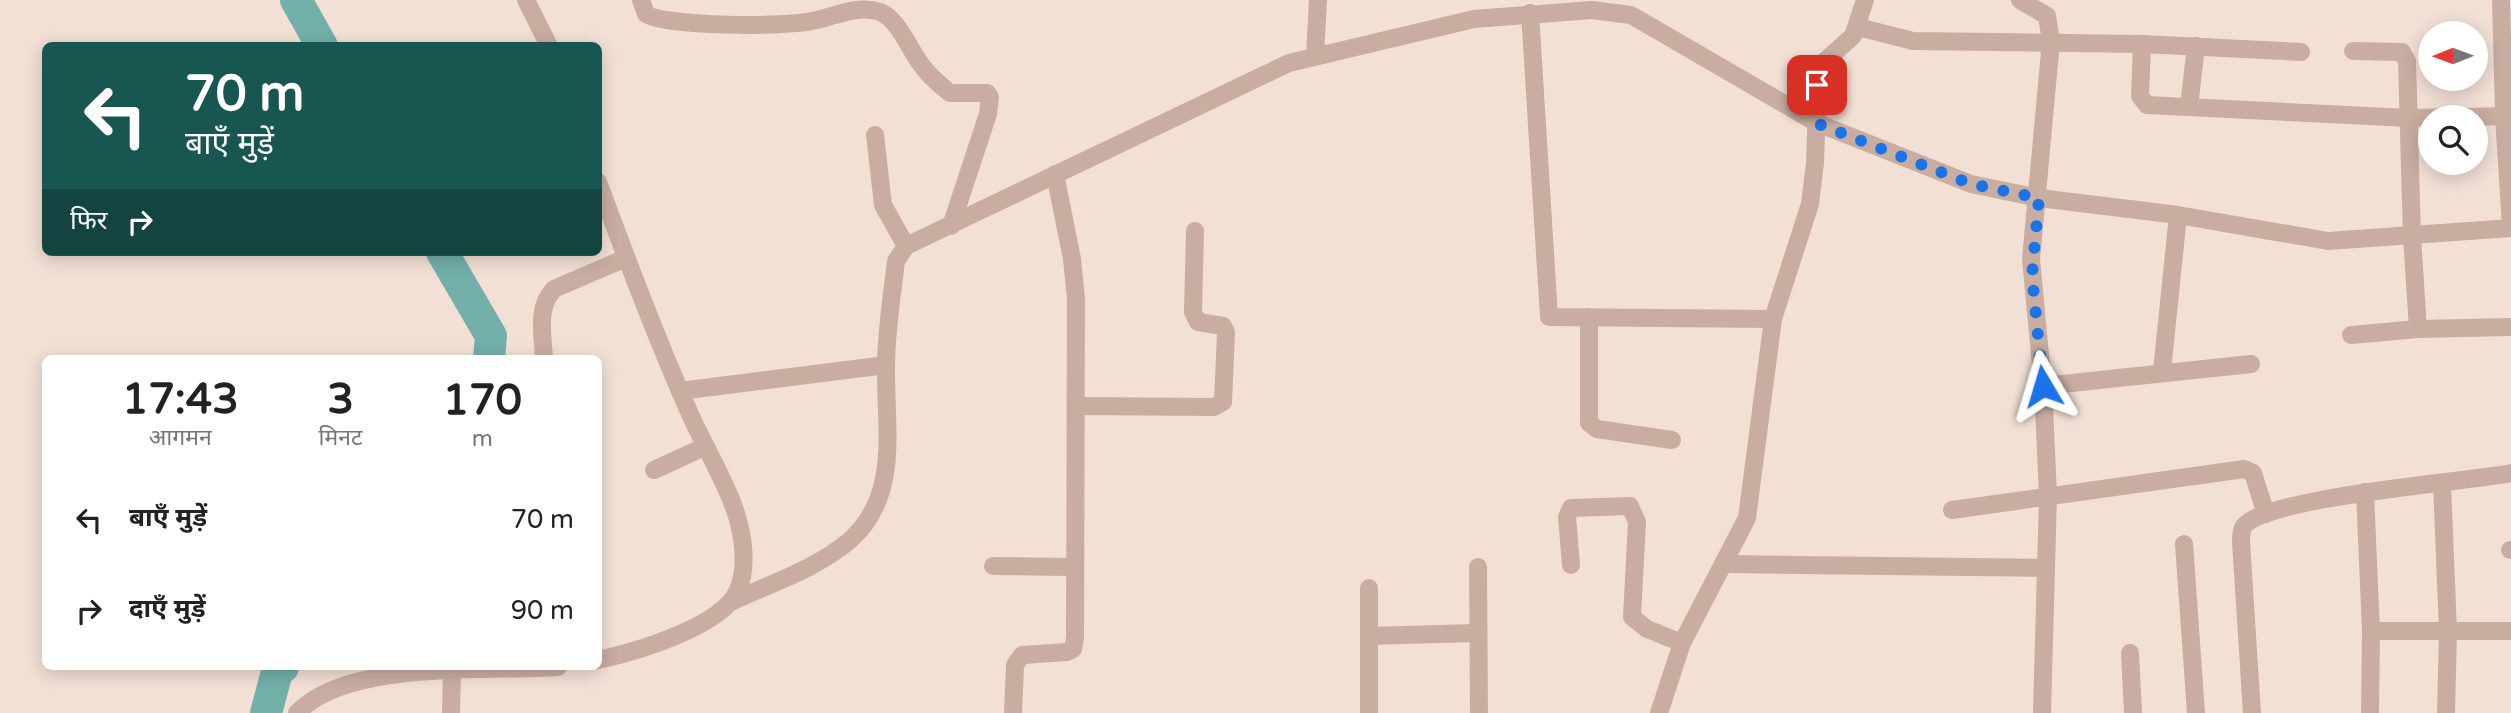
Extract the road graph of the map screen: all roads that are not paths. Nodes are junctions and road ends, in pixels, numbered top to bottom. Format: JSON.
{"nodes":[{"id":1,"x":526,"y":0,"type":"edge"},
{"id":2,"x":641,"y":0,"type":"edge"},
{"id":3,"x":1318,"y":0,"type":"edge"},
{"id":4,"x":1865,"y":0,"type":"edge"},
{"id":5,"x":2020,"y":0,"type":"edge"},
{"id":6,"x":2501,"y":0,"type":"edge"},
{"id":7,"x":1631,"y":7,"type":"edge"},
{"id":8,"x":1530,"y":13,"type":"junction"},
{"id":9,"x":1858,"y":27,"type":"junction"},
{"id":10,"x":2051,"y":41,"type":"junction"},
{"id":11,"x":547,"y":42,"type":"edge"},
{"id":12,"x":2143,"y":44,"type":"junction"},
{"id":13,"x":2196,"y":46,"type":"junction"},
{"id":14,"x":2353,"y":51,"type":"dead end"},
{"id":15,"x":2301,"y":52,"type":"dead end"},
{"id":16,"x":1315,"y":56,"type":"junction"},
{"id":17,"x":2189,"y":107,"type":"junction"},
{"id":18,"x":2507,"y":116,"type":"edge"},
{"id":19,"x":2409,"y":118,"type":"junction"},
{"id":20,"x":1816,"y":123,"type":"junction"},
{"id":21,"x":875,"y":135,"type":"dead end"},
{"id":22,"x":1055,"y":174,"type":"junction"},
{"id":23,"x":602,"y":193,"type":"edge"},
{"id":24,"x":2039,"y":198,"type":"junction"},
{"id":25,"x":2178,"y":215,"type":"junction"},
{"id":26,"x":951,"y":226,"type":"junction"},
{"id":27,"x":2511,"y":227,"type":"edge"},
{"id":28,"x":1195,"y":230,"type":"dead end"},
{"id":29,"x":2412,"y":237,"type":"junction"},
{"id":30,"x":906,"y":246,"type":"junction"},
{"id":31,"x":626,"y":258,"type":"junction"},
{"id":32,"x":1589,"y":317,"type":"junction"},
{"id":33,"x":1773,"y":319,"type":"junction"},
{"id":34,"x":2511,"y":327,"type":"edge"},
{"id":35,"x":2418,"y":329,"type":"junction"},
{"id":36,"x":2351,"y":335,"type":"dead end"},
{"id":37,"x":544,"y":355,"type":"edge"},
{"id":38,"x":2251,"y":364,"type":"dead end"},
{"id":39,"x":886,"y":365,"type":"junction"},
{"id":40,"x":2162,"y":371,"type":"junction"},
{"id":41,"x":2043,"y":386,"type":"junction"},
{"id":42,"x":680,"y":391,"type":"junction"},
{"id":43,"x":1076,"y":405,"type":"junction"},
{"id":44,"x":1672,"y":440,"type":"dead end"},
{"id":45,"x":704,"y":447,"type":"junction"},
{"id":46,"x":654,"y":470,"type":"dead end"},
{"id":47,"x":2511,"y":473,"type":"edge"},
{"id":48,"x":2442,"y":484,"type":"junction"},
{"id":49,"x":2365,"y":492,"type":"junction"},
{"id":50,"x":2048,"y":495,"type":"junction"},
{"id":51,"x":1952,"y":510,"type":"dead end"},
{"id":52,"x":2266,"y":514,"type":"junction"},
{"id":53,"x":2184,"y":544,"type":"dead end"},
{"id":54,"x":1723,"y":564,"type":"junction"},
{"id":55,"x":1571,"y":565,"type":"dead end"},
{"id":56,"x":993,"y":566,"type":"dead end"},
{"id":57,"x":1073,"y":567,"type":"junction"},
{"id":58,"x":1478,"y":567,"type":"dead end"},
{"id":59,"x":2046,"y":568,"type":"junction"},
{"id":60,"x":1369,"y":588,"type":"dead end"},
{"id":61,"x":731,"y":602,"type":"junction"},
{"id":62,"x":2371,"y":631,"type":"junction"},
{"id":63,"x":2511,"y":631,"type":"edge"},
{"id":64,"x":2448,"y":632,"type":"junction"},
{"id":65,"x":1478,"y":634,"type":"junction"},
{"id":66,"x":1369,"y":636,"type":"junction"},
{"id":67,"x":1682,"y":643,"type":"junction"},
{"id":68,"x":2130,"y":653,"type":"dead end"},
{"id":69,"x":602,"y":659,"type":"edge"},
{"id":70,"x":438,"y":670,"type":"edge"},
{"id":71,"x":452,"y":670,"type":"edge"},
{"id":72,"x":297,"y":713,"type":"edge"},
{"id":73,"x":452,"y":713,"type":"edge"},
{"id":74,"x":1013,"y":713,"type":"edge"},
{"id":75,"x":1369,"y":713,"type":"edge"},
{"id":76,"x":1479,"y":713,"type":"edge"},
{"id":77,"x":1660,"y":713,"type":"edge"},
{"id":78,"x":2042,"y":713,"type":"edge"},
{"id":79,"x":2133,"y":713,"type":"edge"},
{"id":80,"x":2196,"y":713,"type":"edge"},
{"id":81,"x":2252,"y":713,"type":"edge"},
{"id":82,"x":2370,"y":713,"type":"edge"},
{"id":83,"x":2446,"y":713,"type":"edge"}],
"edges":[{"from":1,"to":11,"type":"street"},
{"from":2,"to":26,"type":"street"},
{"from":3,"to":16,"type":"street"},
{"from":4,"to":9,"type":"street"},
{"from":5,"to":10,"type":"street"},
{"from":6,"to":18,"type":"street"},
{"from":7,"to":8,"type":"street"},
{"from":7,"to":20,"type":"street"},
{"from":8,"to":16,"type":"street"},
{"from":8,"to":32,"type":"street"},
{"from":9,"to":10,"type":"street"},
{"from":9,"to":20,"type":"street"},
{"from":10,"to":12,"type":"street"},
{"from":10,"to":24,"type":"street"},
{"from":12,"to":13,"type":"street"},
{"from":12,"to":17,"type":"street"},
{"from":13,"to":15,"type":"street"},
{"from":13,"to":17,"type":"street"},
{"from":14,"to":19,"type":"street"},
{"from":16,"to":22,"type":"street"},
{"from":17,"to":19,"type":"street"},
{"from":18,"to":19,"type":"street"},
{"from":18,"to":27,"type":"street"},
{"from":19,"to":29,"type":"street"},
{"from":20,"to":24,"type":"street"},
{"from":20,"to":33,"type":"street"},
{"from":21,"to":30,"type":"street"},
{"from":22,"to":26,"type":"street"},
{"from":22,"to":43,"type":"street"},
{"from":23,"to":31,"type":"street"},
{"from":24,"to":25,"type":"street"},
{"from":24,"to":41,"type":"street"},
{"from":25,"to":29,"type":"street"},
{"from":25,"to":40,"type":"street"},
{"from":26,"to":30,"type":"street"},
{"from":27,"to":29,"type":"street"},
{"from":28,"to":43,"type":"street"},
{"from":29,"to":35,"type":"street"},
{"from":30,"to":39,"type":"street"},
{"from":31,"to":37,"type":"street"},
{"from":31,"to":42,"type":"street"},
{"from":32,"to":33,"type":"street"},
{"from":32,"to":44,"type":"street"},
{"from":33,"to":54,"type":"street"},
{"from":34,"to":35,"type":"street"},
{"from":35,"to":36,"type":"street"},
{"from":38,"to":40,"type":"street"},
{"from":39,"to":42,"type":"street"},
{"from":39,"to":61,"type":"street"},
{"from":40,"to":41,"type":"street"},
{"from":41,"to":50,"type":"street"},
{"from":42,"to":45,"type":"street"},
{"from":43,"to":57,"type":"street"},
{"from":45,"to":46,"type":"street"},
{"from":45,"to":61,"type":"street"},
{"from":47,"to":48,"type":"street"},
{"from":48,"to":49,"type":"street"},
{"from":48,"to":64,"type":"street"},
{"from":49,"to":52,"type":"street"},
{"from":49,"to":62,"type":"street"},
{"from":50,"to":51,"type":"street"},
{"from":50,"to":52,"type":"street"},
{"from":50,"to":59,"type":"street"},
{"from":52,"to":81,"type":"street"},
{"from":53,"to":80,"type":"street"},
{"from":54,"to":59,"type":"street"},
{"from":54,"to":67,"type":"street"},
{"from":55,"to":67,"type":"street"},
{"from":56,"to":57,"type":"street"},
{"from":57,"to":74,"type":"street"},
{"from":58,"to":65,"type":"street"},
{"from":59,"to":78,"type":"street"},
{"from":60,"to":66,"type":"street"},
{"from":61,"to":69,"type":"street"},
{"from":62,"to":64,"type":"street"},
{"from":62,"to":82,"type":"street"},
{"from":63,"to":64,"type":"street"},
{"from":64,"to":83,"type":"street"},
{"from":65,"to":66,"type":"street"},
{"from":65,"to":76,"type":"street"},
{"from":66,"to":75,"type":"street"},
{"from":67,"to":77,"type":"street"},
{"from":68,"to":79,"type":"street"},
{"from":70,"to":72,"type":"street"},
{"from":71,"to":73,"type":"street"}]}
